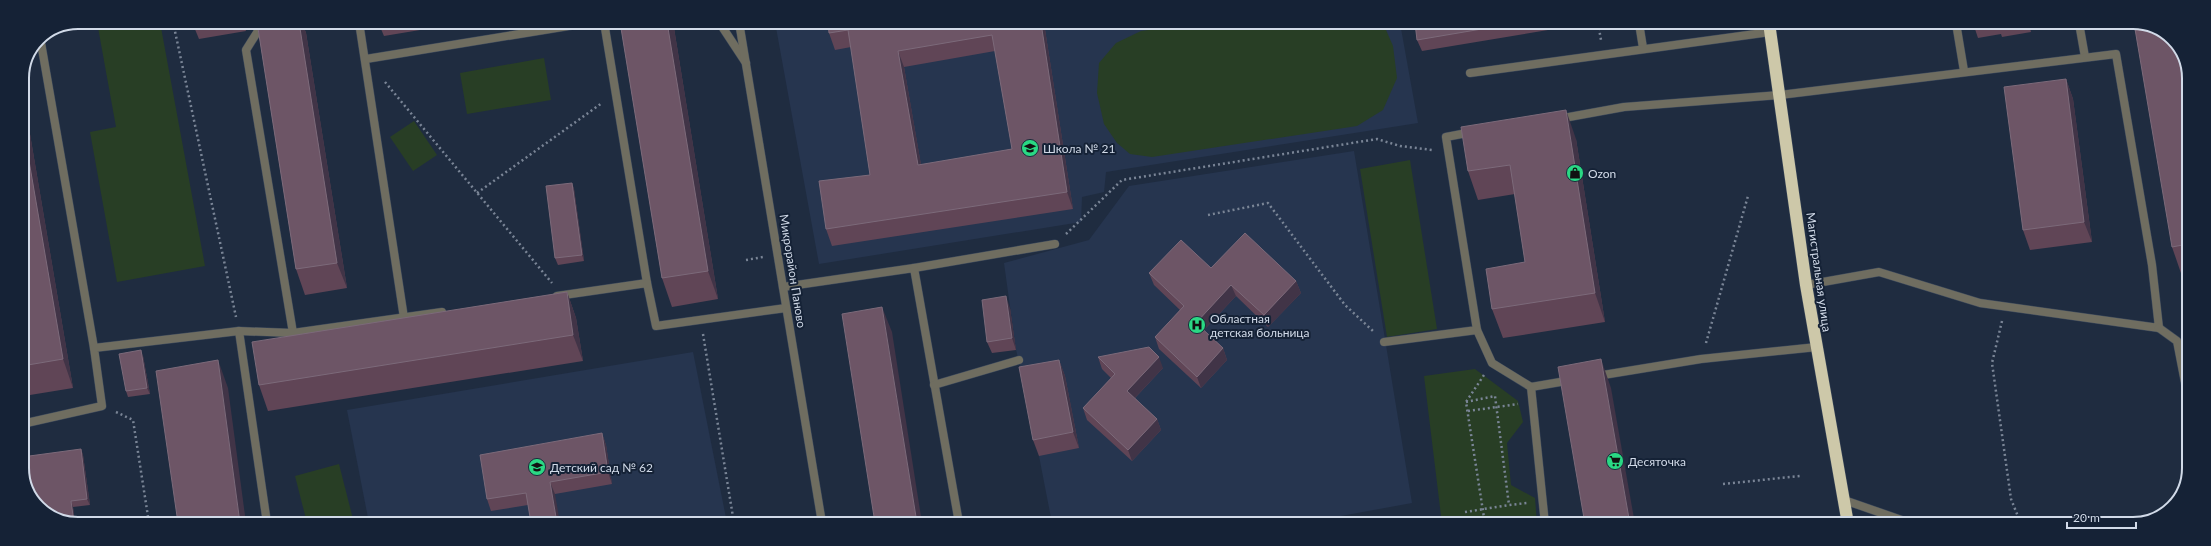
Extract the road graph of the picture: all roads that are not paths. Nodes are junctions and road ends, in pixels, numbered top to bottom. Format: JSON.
{"nodes":[{"id":1,"x":259,"y":29,"type":"edge"},
{"id":2,"x":360,"y":29,"type":"edge"},
{"id":3,"x":550,"y":29,"type":"edge"},
{"id":4,"x":605,"y":29,"type":"edge"},
{"id":5,"x":724,"y":29,"type":"edge"},
{"id":6,"x":740,"y":29,"type":"edge"},
{"id":7,"x":1640,"y":29,"type":"edge"},
{"id":8,"x":1757,"y":29,"type":"edge"},
{"id":9,"x":1769,"y":29,"type":"edge"},
{"id":10,"x":1957,"y":29,"type":"edge"},
{"id":11,"x":2080,"y":29,"type":"edge"},
{"id":12,"x":41,"y":45,"type":"edge"},
{"id":13,"x":1643,"y":48,"type":"junction"},
{"id":14,"x":2085,"y":57,"type":"junction"},
{"id":15,"x":366,"y":59,"type":"junction"},
{"id":16,"x":746,"y":63,"type":"junction"},
{"id":17,"x":1964,"y":71,"type":"junction"},
{"id":18,"x":1470,"y":73,"type":"dead end"},
{"id":19,"x":1780,"y":95,"type":"junction"},
{"id":20,"x":1548,"y":120,"type":"edge"},
{"id":21,"x":1481,"y":131,"type":"edge"},
{"id":22,"x":1055,"y":244,"type":"road end"},
{"id":23,"x":914,"y":268,"type":"junction"},
{"id":24,"x":647,"y":283,"type":"junction"},
{"id":25,"x":1806,"y":285,"type":"junction"},
{"id":26,"x":783,"y":287,"type":"junction"},
{"id":27,"x":546,"y":298,"type":"edge"},
{"id":28,"x":786,"y":308,"type":"junction"},
{"id":29,"x":452,"y":311,"type":"edge"},
{"id":30,"x":404,"y":318,"type":"junction"},
{"id":31,"x":2159,"y":328,"type":"junction"},
{"id":32,"x":1477,"y":330,"type":"junction"},
{"id":33,"x":239,"y":331,"type":"junction"},
{"id":34,"x":293,"y":333,"type":"junction"},
{"id":35,"x":1384,"y":342,"type":"road end"},
{"id":36,"x":1816,"y":347,"type":"junction"},
{"id":37,"x":94,"y":348,"type":"junction"},
{"id":38,"x":1019,"y":360,"type":"dead end"},
{"id":39,"x":2182,"y":367,"type":"edge"},
{"id":40,"x":934,"y":385,"type":"junction"},
{"id":41,"x":1531,"y":388,"type":"junction"},
{"id":42,"x":29,"y":422,"type":"edge"},
{"id":43,"x":1844,"y":500,"type":"junction"},
{"id":44,"x":266,"y":517,"type":"edge"},
{"id":45,"x":821,"y":517,"type":"edge"},
{"id":46,"x":958,"y":517,"type":"edge"},
{"id":47,"x":1544,"y":517,"type":"edge"},
{"id":48,"x":1847,"y":517,"type":"edge"},
{"id":49,"x":1893,"y":517,"type":"edge"}],
"edges":[{"from":1,"to":34,"type":"street"},
{"from":2,"to":15,"type":"street"},
{"from":3,"to":15,"type":"street"},
{"from":4,"to":24,"type":"street"},
{"from":5,"to":16,"type":"street"},
{"from":6,"to":16,"type":"street","name":"Микрорайон Паново"},
{"from":7,"to":13,"type":"street"},
{"from":8,"to":13,"type":"street"},
{"from":9,"to":19,"type":"highway","name":"Магистральная улица"},
{"from":10,"to":17,"type":"street"},
{"from":11,"to":14,"type":"street"},
{"from":12,"to":37,"type":"street"},
{"from":13,"to":18,"type":"street"},
{"from":14,"to":17,"type":"street"},
{"from":14,"to":31,"type":"street"},
{"from":15,"to":30,"type":"street"},
{"from":16,"to":26,"type":"street","name":"Микрорайон Паново"},
{"from":17,"to":19,"type":"street"},
{"from":19,"to":20,"type":"street"},
{"from":19,"to":25,"type":"highway","name":"Магистральная улица"},
{"from":21,"to":32,"type":"street"},
{"from":22,"to":23,"type":"street"},
{"from":23,"to":26,"type":"street"},
{"from":23,"to":40,"type":"street"},
{"from":24,"to":27,"type":"street"},
{"from":24,"to":28,"type":"street"},
{"from":25,"to":31,"type":"street"},
{"from":25,"to":36,"type":"highway","name":"Магистральная улица"},
{"from":26,"to":28,"type":"street","name":"Микрорайон Паново"},
{"from":28,"to":45,"type":"street","name":"Микрорайон Паново"},
{"from":29,"to":30,"type":"street"},
{"from":30,"to":34,"type":"street"},
{"from":31,"to":39,"type":"street"},
{"from":32,"to":35,"type":"street"},
{"from":32,"to":41,"type":"street"},
{"from":33,"to":34,"type":"street"},
{"from":33,"to":37,"type":"street"},
{"from":33,"to":44,"type":"street"},
{"from":36,"to":41,"type":"street"},
{"from":36,"to":43,"type":"highway","name":"Магистральная улица"},
{"from":37,"to":42,"type":"street"},
{"from":38,"to":40,"type":"street"},
{"from":40,"to":46,"type":"street"},
{"from":41,"to":47,"type":"street"},
{"from":43,"to":48,"type":"highway","name":"Магистральная улица"},
{"from":43,"to":49,"type":"street"}]}
